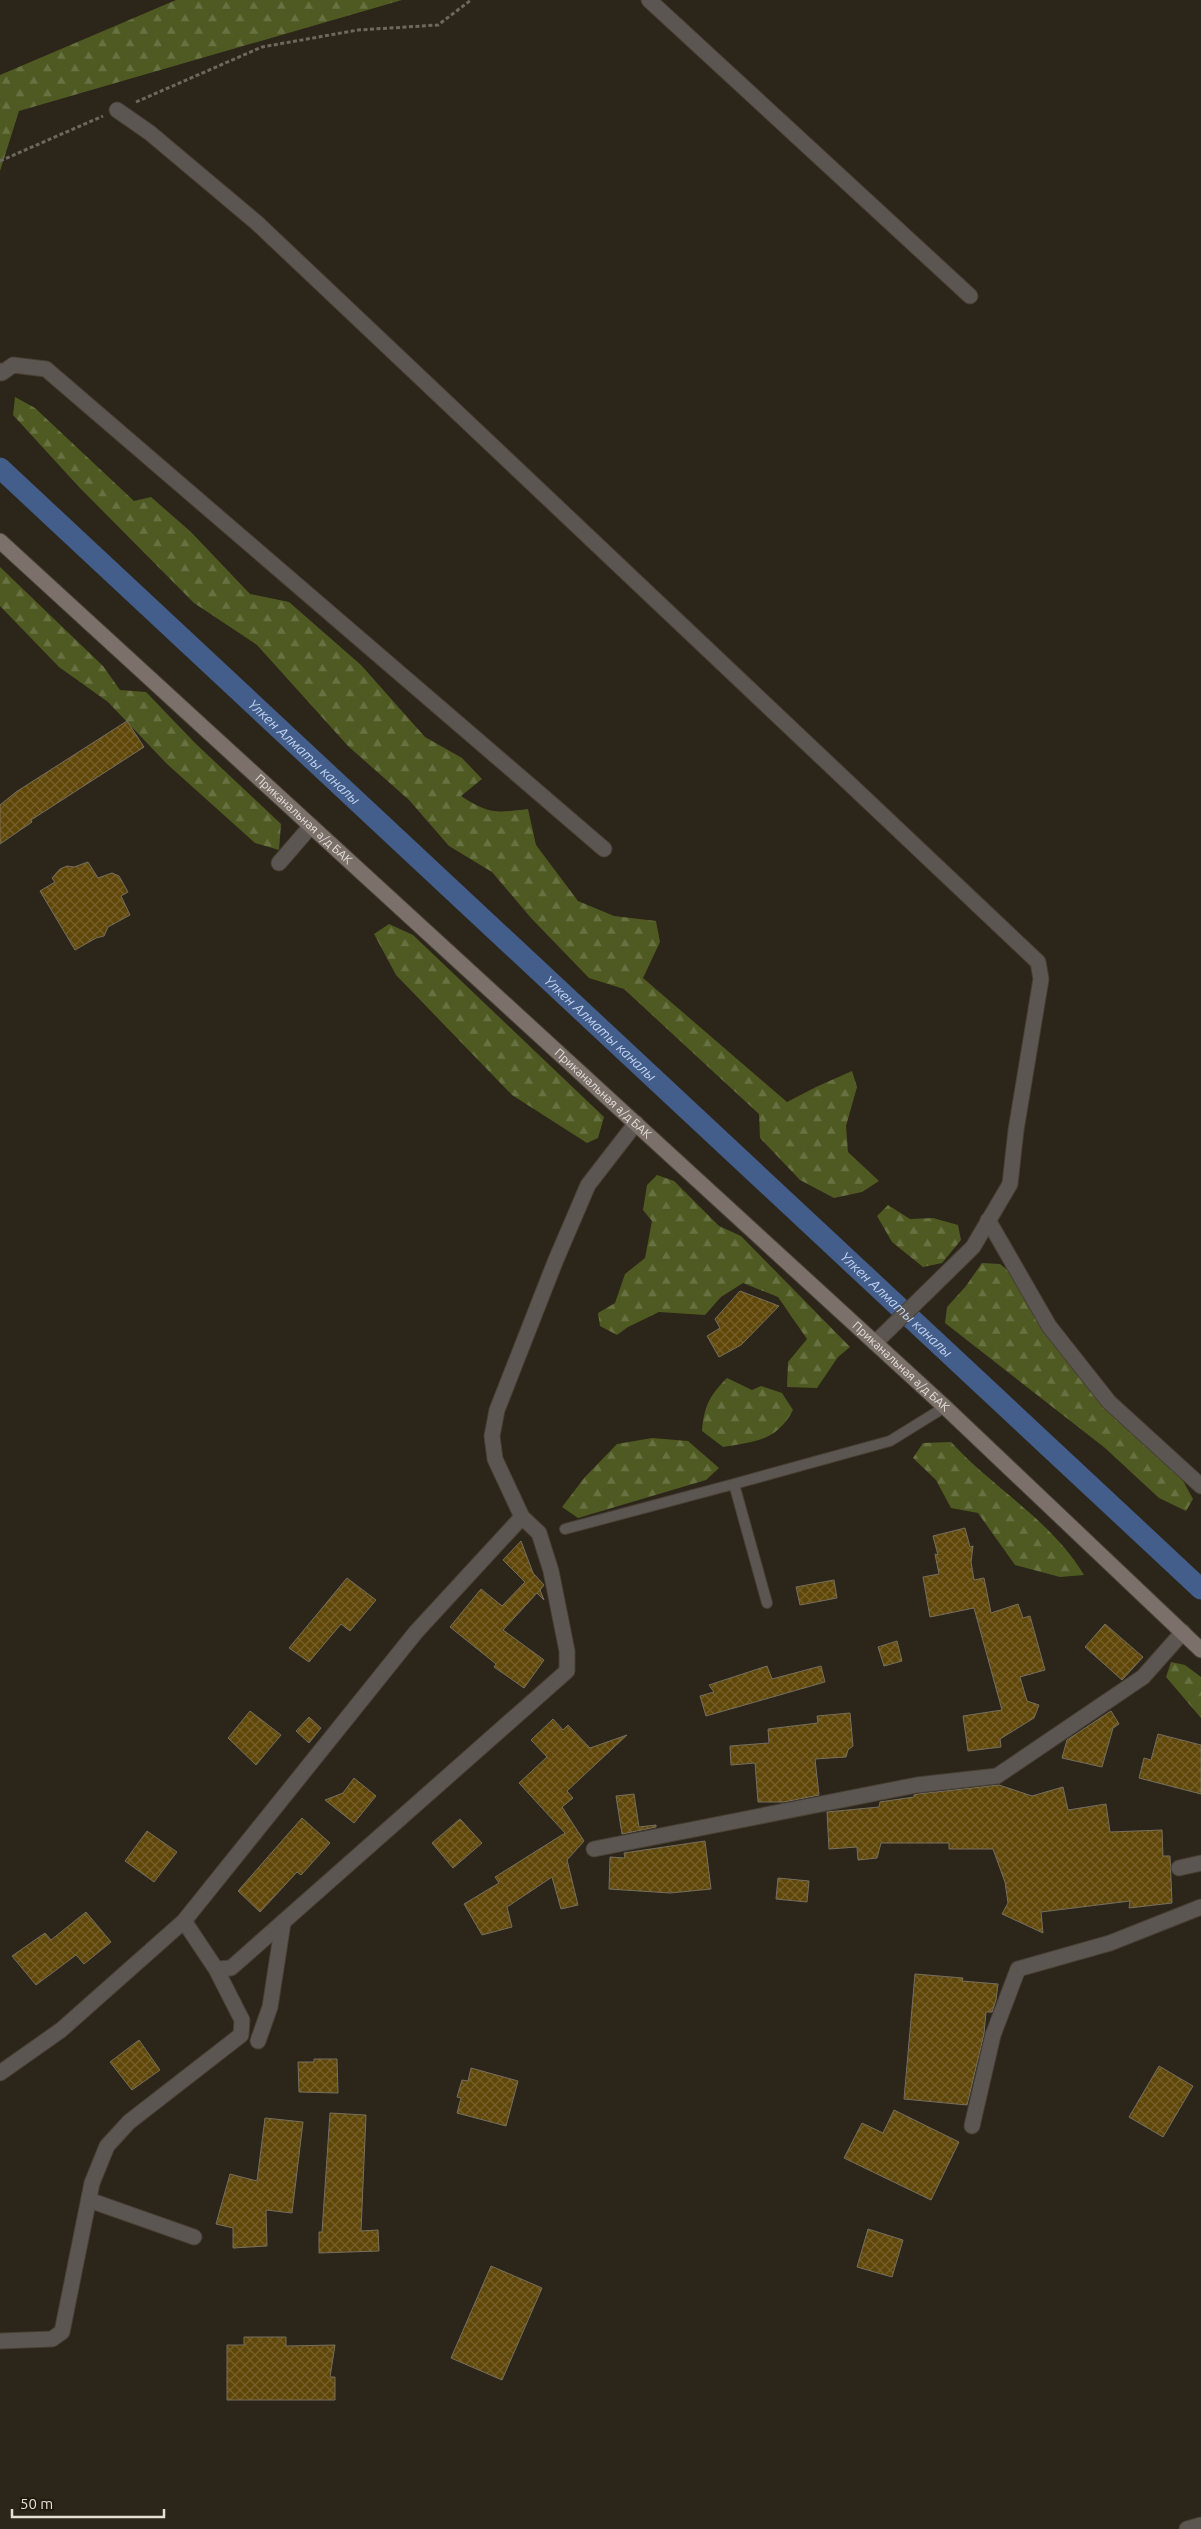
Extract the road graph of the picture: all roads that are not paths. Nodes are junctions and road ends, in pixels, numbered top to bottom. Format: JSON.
{"nodes":[{"id":1,"x":649,"y":0,"type":"edge"},
{"id":2,"x":117,"y":110,"type":"road end"},
{"id":3,"x":970,"y":296,"type":"dead end"},
{"id":4,"x":0,"y":371,"type":"edge"},
{"id":5,"x":0,"y":541,"type":"edge"},
{"id":6,"x":311,"y":826,"type":"junction"},
{"id":7,"x":604,"y":849,"type":"dead end"},
{"id":8,"x":279,"y":862,"type":"dead end"},
{"id":9,"x":636,"y":1124,"type":"junction"},
{"id":10,"x":988,"y":1220,"type":"junction"},
{"id":11,"x":876,"y":1342,"type":"junction"},
{"id":12,"x":945,"y":1407,"type":"junction"},
{"id":13,"x":734,"y":1484,"type":"junction"},
{"id":14,"x":1201,"y":1486,"type":"edge"},
{"id":15,"x":522,"y":1518,"type":"junction"},
{"id":16,"x":565,"y":1529,"type":"dead end"},
{"id":17,"x":767,"y":1603,"type":"dead end"},
{"id":18,"x":1183,"y":1632,"type":"junction"},
{"id":19,"x":1201,"y":1650,"type":"edge"},
{"id":20,"x":594,"y":1849,"type":"dead end"},
{"id":21,"x":1201,"y":1863,"type":"edge"},
{"id":22,"x":1179,"y":1868,"type":"dead end"},
{"id":23,"x":1201,"y":1908,"type":"edge"},
{"id":24,"x":184,"y":1921,"type":"junction"},
{"id":25,"x":283,"y":1923,"type":"junction"},
{"id":26,"x":216,"y":1969,"type":"junction"},
{"id":27,"x":258,"y":2041,"type":"dead end"},
{"id":28,"x":0,"y":2073,"type":"edge"},
{"id":29,"x":972,"y":2126,"type":"dead end"},
{"id":30,"x":89,"y":2200,"type":"junction"},
{"id":31,"x":194,"y":2237,"type":"dead end"},
{"id":32,"x":0,"y":2341,"type":"edge"},
{"id":33,"x":1201,"y":2525,"type":"edge"},
{"id":34,"x":1187,"y":2529,"type":"edge"}],
"edges":[{"from":1,"to":3,"type":"street"},
{"from":2,"to":10,"type":"street"},
{"from":4,"to":7,"type":"street"},
{"from":5,"to":6,"type":"main road","name":"Приканальная а/д БАК"},
{"from":6,"to":8,"type":"street"},
{"from":6,"to":9,"type":"main road","name":"Приканальная а/д БАК"},
{"from":9,"to":11,"type":"main road","name":"Приканальная а/д БАК"},
{"from":9,"to":15,"type":"street"},
{"from":10,"to":11,"type":"street"},
{"from":10,"to":14,"type":"street"},
{"from":11,"to":12,"type":"main road","name":"Приканальная а/д БАК"},
{"from":12,"to":13,"type":"lane"},
{"from":12,"to":18,"type":"main road","name":"Приканальная а/д БАК"},
{"from":13,"to":16,"type":"lane"},
{"from":13,"to":17,"type":"lane"},
{"from":15,"to":24,"type":"street"},
{"from":15,"to":25,"type":"street"},
{"from":18,"to":19,"type":"main road","name":"Приканальная а/д БАК"},
{"from":18,"to":20,"type":"street"},
{"from":21,"to":22,"type":"street"},
{"from":23,"to":29,"type":"street"},
{"from":24,"to":26,"type":"street"},
{"from":24,"to":28,"type":"street"},
{"from":25,"to":26,"type":"street"},
{"from":25,"to":27,"type":"street"},
{"from":26,"to":30,"type":"street"},
{"from":30,"to":31,"type":"street"},
{"from":30,"to":32,"type":"street"},
{"from":33,"to":34,"type":"street"}]}
